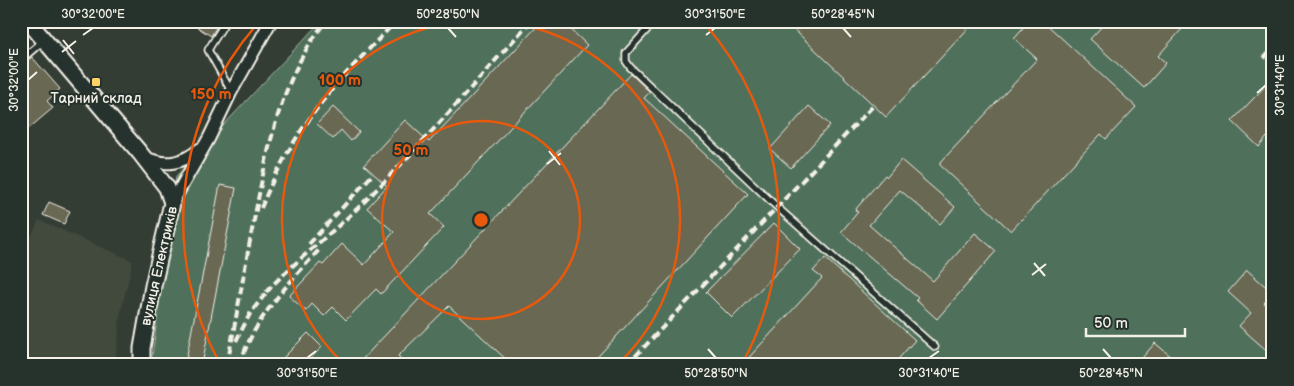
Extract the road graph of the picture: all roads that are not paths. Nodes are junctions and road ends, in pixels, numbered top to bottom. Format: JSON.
{"nodes":[{"id":1,"x":28,"y":21,"type":"edge"},
{"id":2,"x":226,"y":21,"type":"edge"},
{"id":3,"x":271,"y":21,"type":"edge"},
{"id":4,"x":655,"y":21,"type":"edge"},
{"id":5,"x":1266,"y":21,"type":"edge"},
{"id":6,"x":1273,"y":28,"type":"edge"},
{"id":7,"x":44,"y":40,"type":"junction"},
{"id":8,"x":21,"y":60,"type":"edge"},
{"id":9,"x":231,"y":92,"type":"junction"},
{"id":10,"x":205,"y":144,"type":"junction"},
{"id":11,"x":143,"y":156,"type":"junction"},
{"id":12,"x":172,"y":203,"type":"junction"},
{"id":13,"x":935,"y":347,"type":"dead end"},
{"id":14,"x":142,"y":365,"type":"edge"}],
"edges":[{"from":1,"to":7,"type":"street"},
{"from":2,"to":9,"type":"lane"},
{"from":3,"to":9,"type":"street","name":"вулиця Електриків"},
{"from":4,"to":13,"type":"lane"},
{"from":5,"to":6,"type":"lane"},
{"from":7,"to":8,"type":"lane"},
{"from":7,"to":11,"type":"street"},
{"from":9,"to":10,"type":"street","name":"вулиця Електриків"},
{"from":10,"to":11,"type":"street","name":"вулиця Електриків"},
{"from":10,"to":12,"type":"street","name":"вулиця Електриків"},
{"from":11,"to":12,"type":"street"},
{"from":12,"to":14,"type":"street","name":"вулиця Електриків"}]}
